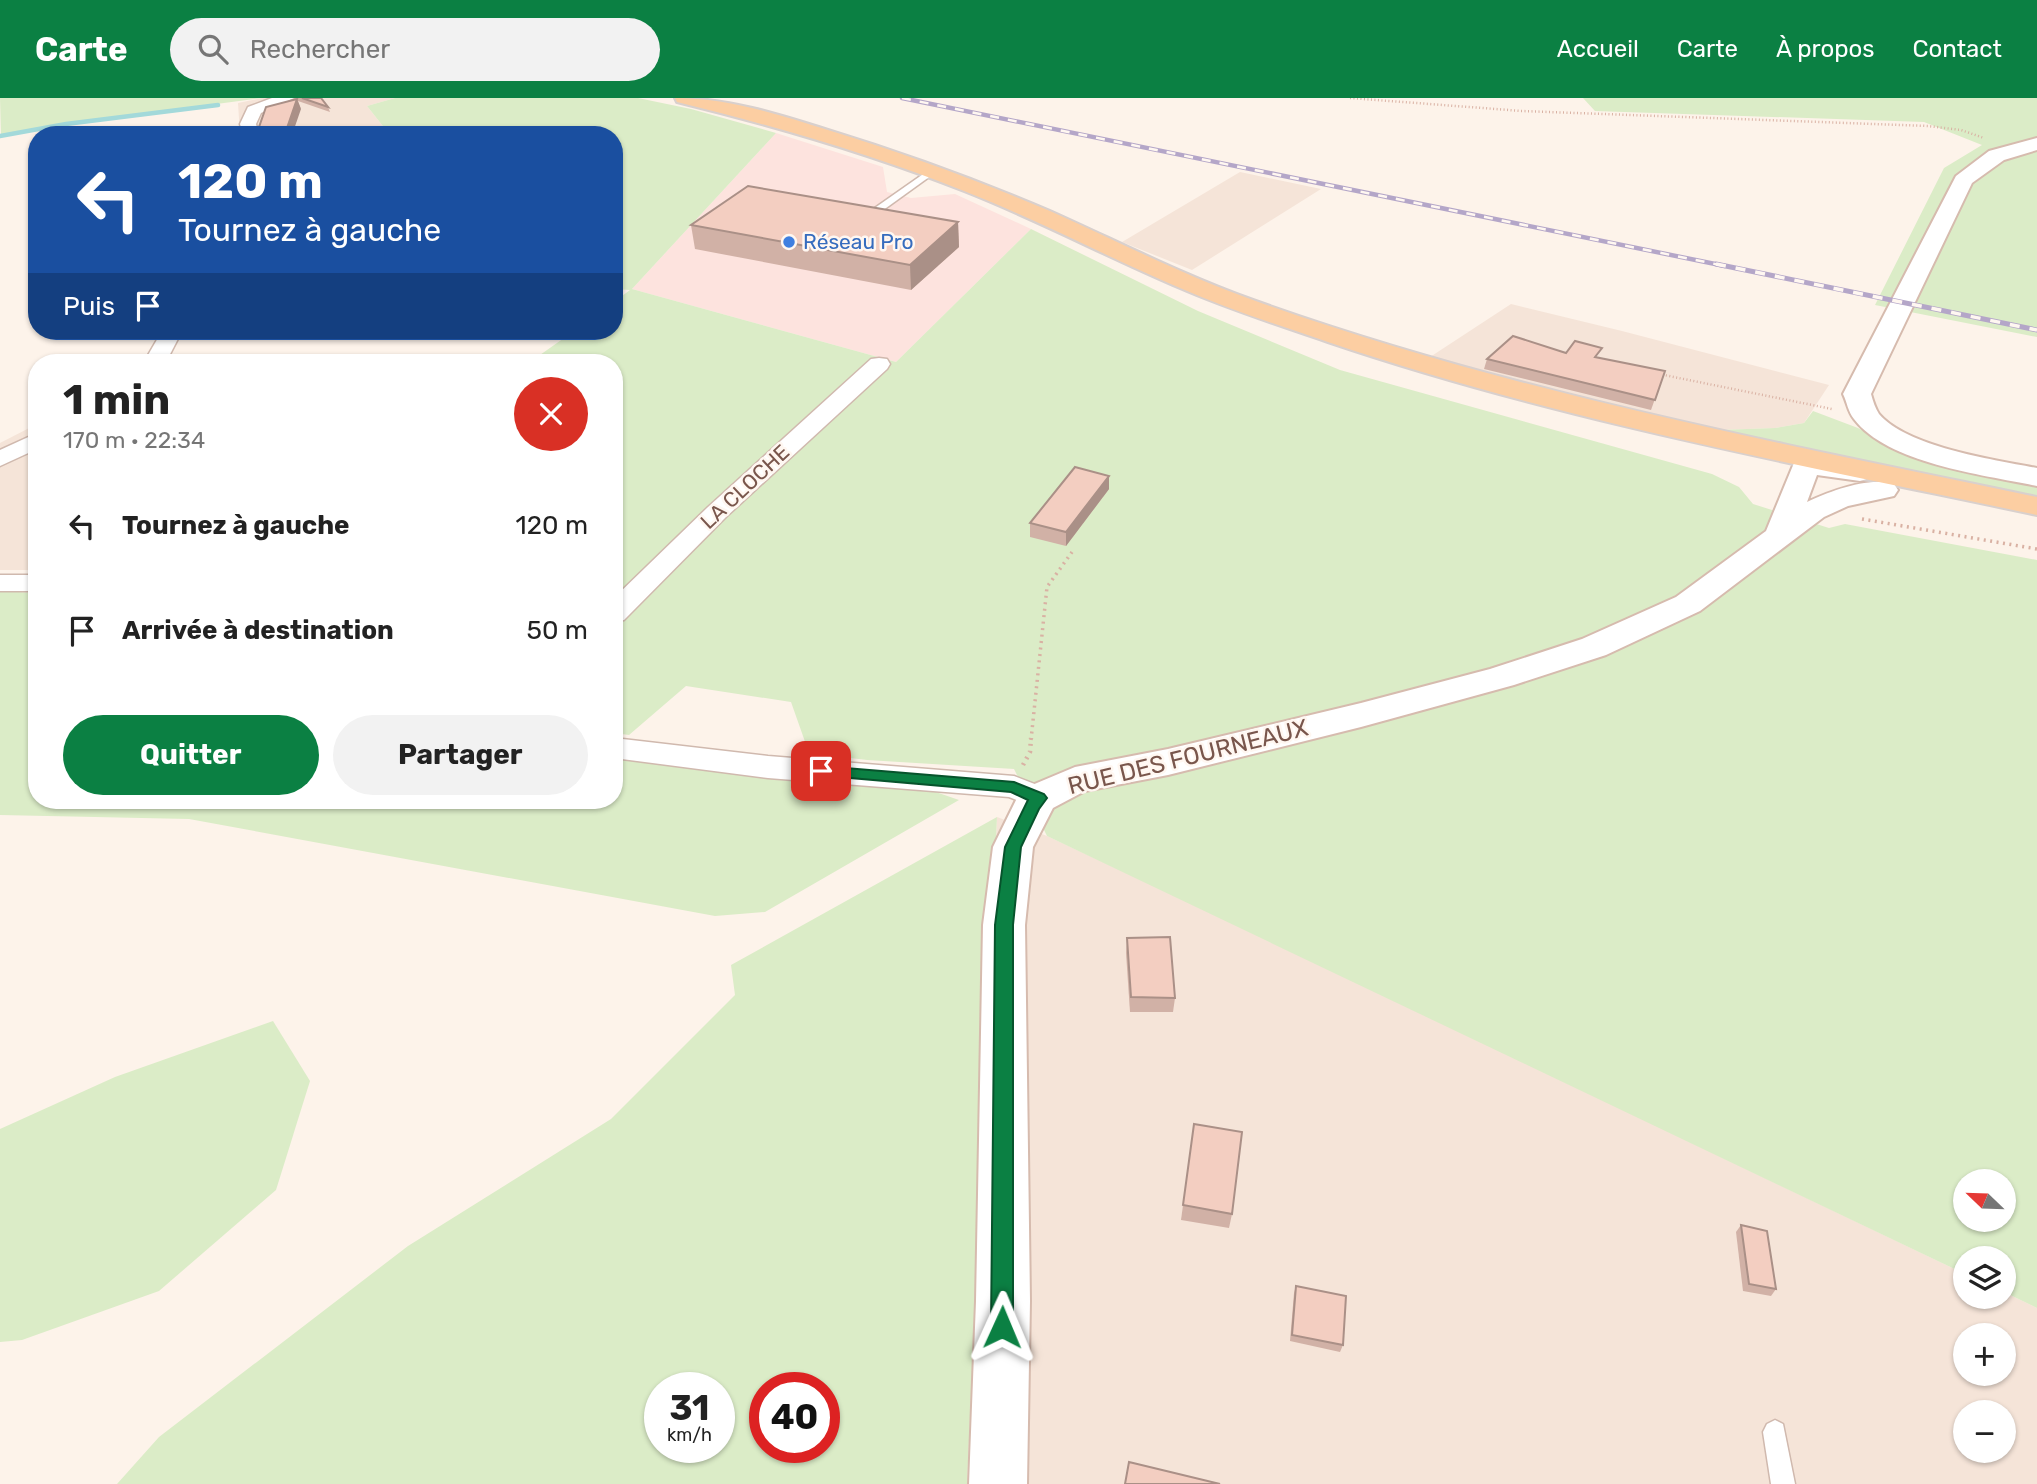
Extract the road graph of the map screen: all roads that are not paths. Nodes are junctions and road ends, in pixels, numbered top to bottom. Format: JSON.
{"nodes":[{"id":1,"x":286,"y":98,"type":"edge"},
{"id":2,"x":684,"y":98,"type":"edge"},
{"id":3,"x":249,"y":126,"type":"edge"},
{"id":4,"x":2026,"y":146,"type":"edge"},
{"id":5,"x":932,"y":172,"type":"junction"},
{"id":6,"x":859,"y":213,"type":"edge"},
{"id":7,"x":872,"y":214,"type":"junction"},
{"id":8,"x":885,"y":217,"type":"edge"},
{"id":9,"x":1244,"y":305,"type":"junction"},
{"id":10,"x":878,"y":363,"type":"dead end"},
{"id":11,"x":28,"y":444,"type":"edge"},
{"id":12,"x":0,"y":458,"type":"edge"},
{"id":13,"x":1802,"y":473,"type":"junction"},
{"id":14,"x":2037,"y":477,"type":"edge"},
{"id":15,"x":1883,"y":491,"type":"junction"},
{"id":16,"x":2037,"y":508,"type":"edge"},
{"id":17,"x":2037,"y":523,"type":"edge"},
{"id":18,"x":1780,"y":536,"type":"junction"},
{"id":19,"x":0,"y":583,"type":"edge"},
{"id":20,"x":28,"y":583,"type":"edge"},
{"id":21,"x":623,"y":605,"type":"edge"},
{"id":22,"x":623,"y":749,"type":"edge"},
{"id":23,"x":1026,"y":793,"type":"junction"},
{"id":24,"x":1775,"y":1432,"type":"dead end"},
{"id":25,"x":998,"y":1484,"type":"edge"},
{"id":26,"x":1783,"y":1484,"type":"edge"}],
"edges":[{"from":1,"to":3,"type":"street"},
{"from":2,"to":5,"type":"main road"},
{"from":4,"to":14,"type":"street"},
{"from":5,"to":7,"type":"lane"},
{"from":5,"to":9,"type":"main road"},
{"from":6,"to":7,"type":"lane"},
{"from":7,"to":8,"type":"lane"},
{"from":9,"to":13,"type":"main road"},
{"from":9,"to":16,"type":"main road"},
{"from":10,"to":21,"type":"street","name":"LA CLOCHE"},
{"from":11,"to":12,"type":"street"},
{"from":13,"to":15,"type":"main road"},
{"from":13,"to":16,"type":"street"},
{"from":13,"to":18,"type":"street"},
{"from":15,"to":17,"type":"main road"},
{"from":15,"to":18,"type":"street","name":"RUE DES FOURNEAUX"},
{"from":18,"to":23,"type":"street","name":"RUE DES FOURNEAUX"},
{"from":19,"to":20,"type":"street"},
{"from":22,"to":23,"type":"street"},
{"from":23,"to":25,"type":"street","name":"RUE DES FOURNEAUX"},
{"from":24,"to":26,"type":"lane"}]}
